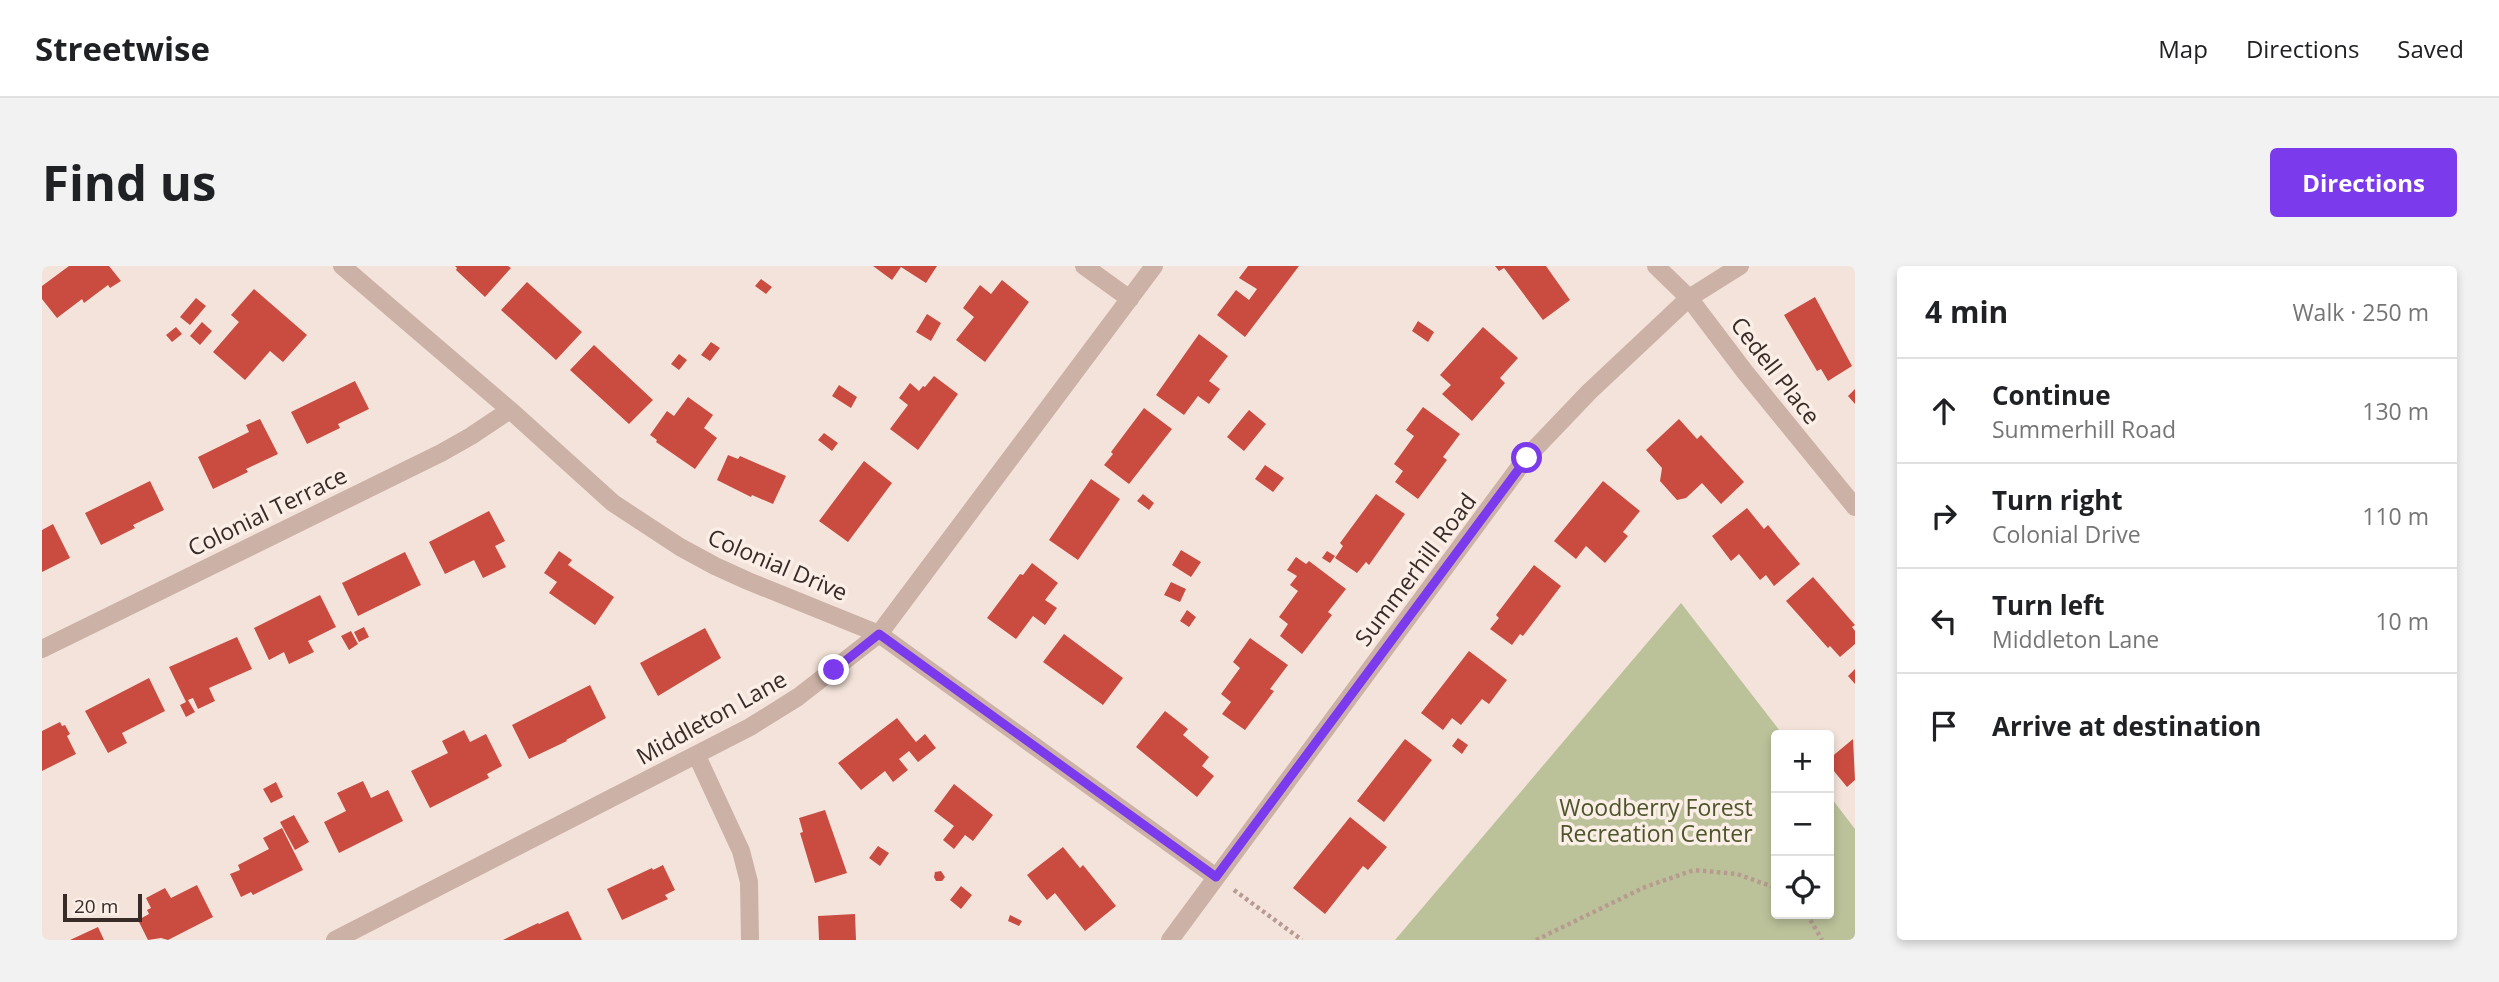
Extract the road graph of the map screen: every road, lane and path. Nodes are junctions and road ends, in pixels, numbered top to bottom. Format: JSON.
{"nodes":[{"id":1,"x":342,"y":266,"type":"edge"},
{"id":2,"x":1084,"y":266,"type":"edge"},
{"id":3,"x":1154,"y":266,"type":"edge"},
{"id":4,"x":1656,"y":266,"type":"edge"},
{"id":5,"x":1740,"y":266,"type":"edge"},
{"id":6,"x":1689,"y":298,"type":"junction"},
{"id":7,"x":1130,"y":299,"type":"junction"},
{"id":8,"x":510,"y":410,"type":"junction"},
{"id":9,"x":1855,"y":507,"type":"edge"},
{"id":10,"x":879,"y":634,"type":"junction"},
{"id":11,"x":42,"y":649,"type":"edge"},
{"id":12,"x":697,"y":756,"type":"junction"},
{"id":13,"x":1216,"y":877,"type":"junction"},
{"id":14,"x":1771,"y":886,"type":"edge"},
{"id":15,"x":1810,"y":919,"type":"edge"},
{"id":16,"x":335,"y":940,"type":"edge"},
{"id":17,"x":750,"y":940,"type":"edge"},
{"id":18,"x":1170,"y":940,"type":"edge"},
{"id":19,"x":1302,"y":940,"type":"edge"},
{"id":20,"x":1536,"y":940,"type":"edge"},
{"id":21,"x":1822,"y":940,"type":"edge"}],
"edges":[{"from":1,"to":8,"type":"street","name":"Colonial Drive"},
{"from":2,"to":7,"type":"street"},
{"from":3,"to":7,"type":"street","name":"Middleton Lane"},
{"from":4,"to":6,"type":"street","name":"Cedell Place"},
{"from":5,"to":6,"type":"street","name":"Summerhill Road"},
{"from":6,"to":9,"type":"street","name":"Cedell Place"},
{"from":6,"to":13,"type":"street","name":"Summerhill Road"},
{"from":7,"to":10,"type":"street","name":"Middleton Lane"},
{"from":8,"to":10,"type":"street","name":"Colonial Drive"},
{"from":8,"to":11,"type":"street","name":"Colonial Terrace"},
{"from":10,"to":12,"type":"street","name":"Middleton Lane"},
{"from":10,"to":13,"type":"street","name":"Colonial Drive"},
{"from":12,"to":16,"type":"street","name":"Middleton Lane"},
{"from":12,"to":17,"type":"street"},
{"from":13,"to":18,"type":"street","name":"Summerhill Road"},
{"from":13,"to":19,"type":"path"},
{"from":14,"to":20,"type":"path"},
{"from":15,"to":21,"type":"path"}]}
